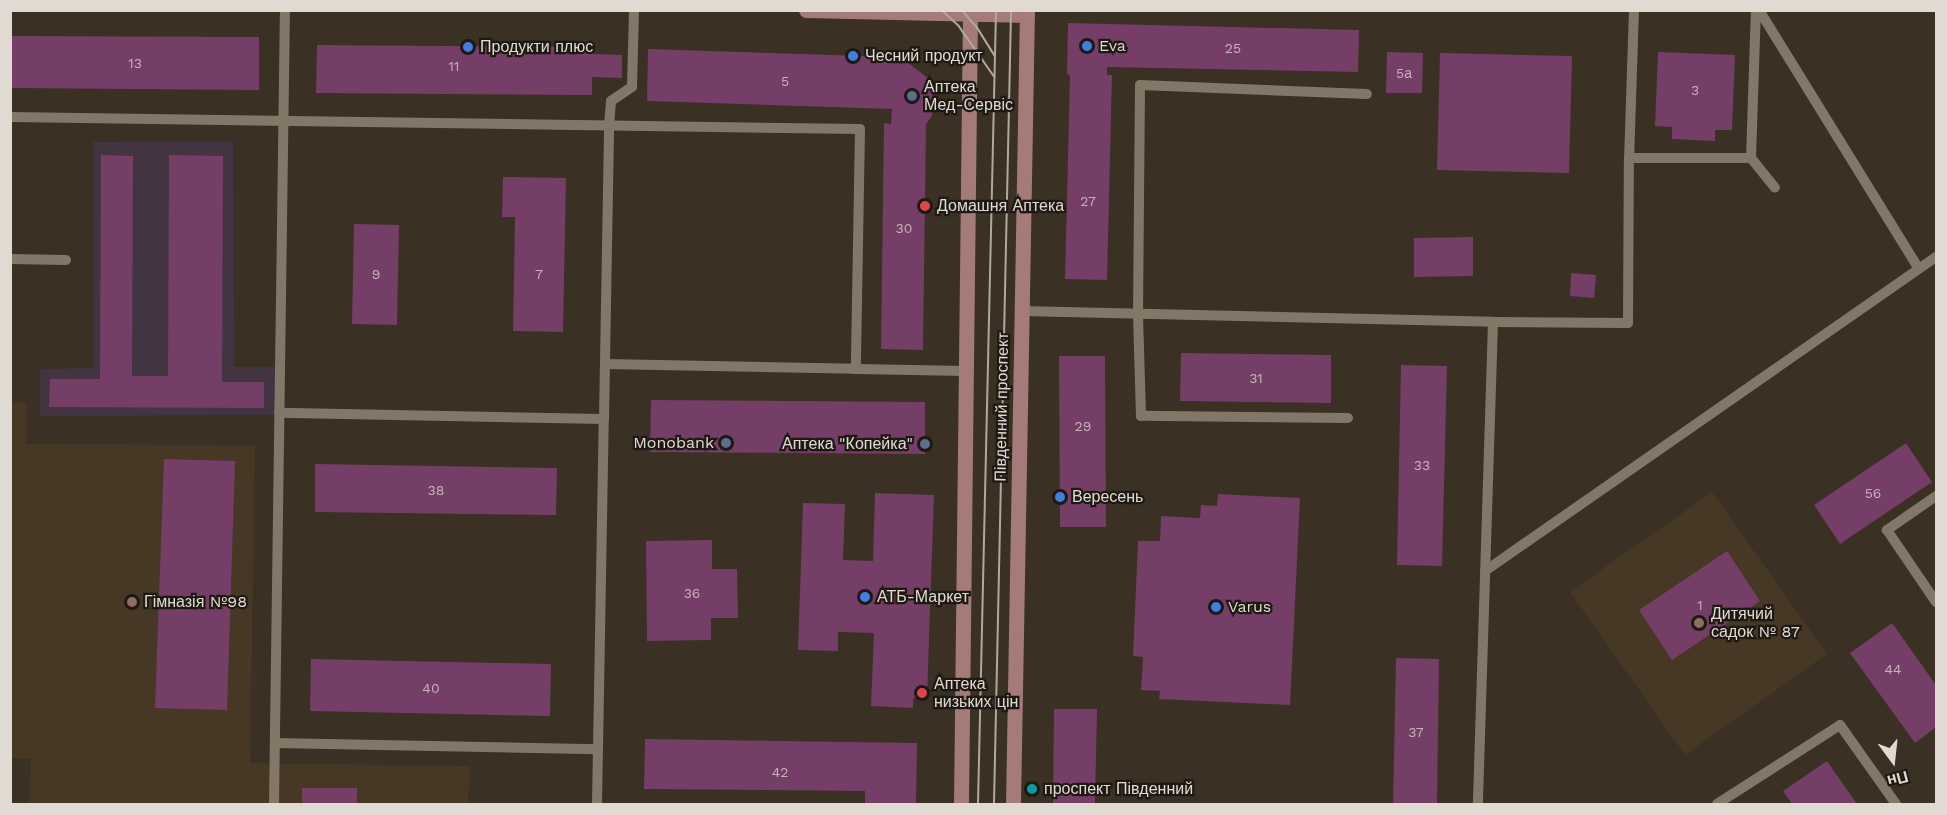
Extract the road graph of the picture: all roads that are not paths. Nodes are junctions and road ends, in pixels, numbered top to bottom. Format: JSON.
{"nodes":[{"id":1,"x":285,"y":10,"type":"edge"},
{"id":2,"x":634,"y":10,"type":"edge"},
{"id":3,"x":806,"y":10,"type":"edge"},
{"id":4,"x":1634,"y":10,"type":"edge"},
{"id":5,"x":1758,"y":10,"type":"edge"},
{"id":6,"x":970,"y":13,"type":"edge"},
{"id":7,"x":1027,"y":13,"type":"edge"},
{"id":8,"x":1367,"y":94,"type":"dead end"},
{"id":9,"x":10,"y":117,"type":"edge"},
{"id":10,"x":283,"y":121,"type":"junction"},
{"id":11,"x":609,"y":125,"type":"junction"},
{"id":12,"x":1629,"y":158,"type":"junction"},
{"id":13,"x":1751,"y":158,"type":"junction"},
{"id":14,"x":1774,"y":188,"type":"dead end"},
{"id":15,"x":1936,"y":256,"type":"edge"},
{"id":16,"x":10,"y":259,"type":"edge"},
{"id":17,"x":66,"y":260,"type":"dead end"},
{"id":18,"x":1919,"y":269,"type":"junction"},
{"id":19,"x":1021,"y":312,"type":"junction"},
{"id":20,"x":1138,"y":315,"type":"junction"},
{"id":21,"x":1493,"y":322,"type":"junction"},
{"id":22,"x":605,"y":364,"type":"junction"},
{"id":23,"x":856,"y":369,"type":"junction"},
{"id":24,"x":966,"y":370,"type":"junction"},
{"id":25,"x":279,"y":413,"type":"junction"},
{"id":26,"x":1348,"y":418,"type":"dead end"},
{"id":27,"x":604,"y":419,"type":"junction"},
{"id":28,"x":1936,"y":496,"type":"edge"},
{"id":29,"x":1485,"y":570,"type":"junction"},
{"id":30,"x":1936,"y":602,"type":"edge"},
{"id":31,"x":275,"y":743,"type":"junction"},
{"id":32,"x":598,"y":749,"type":"junction"},
{"id":33,"x":274,"y":804,"type":"edge"},
{"id":34,"x":597,"y":804,"type":"edge"},
{"id":35,"x":961,"y":804,"type":"edge"},
{"id":36,"x":1013,"y":804,"type":"edge"},
{"id":37,"x":1478,"y":804,"type":"edge"},
{"id":38,"x":1717,"y":804,"type":"edge"},
{"id":39,"x":1896,"y":804,"type":"edge"}],
"edges":[{"from":1,"to":10,"type":"lane"},
{"from":2,"to":11,"type":"lane"},
{"from":3,"to":6,"type":"main road"},
{"from":4,"to":12,"type":"lane"},
{"from":5,"to":13,"type":"lane"},
{"from":5,"to":18,"type":"lane"},
{"from":6,"to":7,"type":"main road"},
{"from":6,"to":24,"type":"main road"},
{"from":7,"to":19,"type":"main road","name":"Південний проспект"},
{"from":8,"to":20,"type":"lane"},
{"from":9,"to":10,"type":"lane"},
{"from":10,"to":11,"type":"lane"},
{"from":10,"to":25,"type":"lane"},
{"from":11,"to":22,"type":"lane"},
{"from":11,"to":23,"type":"lane"},
{"from":12,"to":13,"type":"lane"},
{"from":12,"to":21,"type":"lane"},
{"from":13,"to":14,"type":"lane"},
{"from":15,"to":18,"type":"lane"},
{"from":16,"to":17,"type":"lane"},
{"from":18,"to":29,"type":"lane"},
{"from":19,"to":20,"type":"lane"},
{"from":19,"to":36,"type":"main road","name":"Південний проспект"},
{"from":20,"to":21,"type":"lane"},
{"from":20,"to":26,"type":"lane"},
{"from":21,"to":29,"type":"lane"},
{"from":22,"to":23,"type":"lane"},
{"from":22,"to":27,"type":"lane"},
{"from":23,"to":24,"type":"lane"},
{"from":24,"to":35,"type":"main road"},
{"from":25,"to":27,"type":"lane"},
{"from":25,"to":31,"type":"lane"},
{"from":27,"to":32,"type":"lane"},
{"from":28,"to":30,"type":"lane"},
{"from":29,"to":37,"type":"lane"},
{"from":31,"to":32,"type":"lane"},
{"from":31,"to":33,"type":"lane"},
{"from":32,"to":34,"type":"lane"},
{"from":38,"to":39,"type":"lane"}]}
